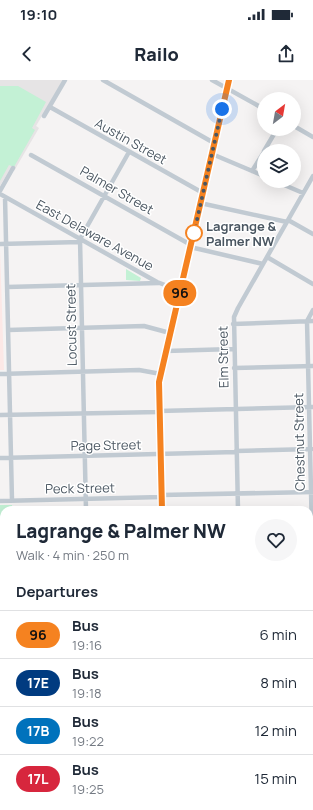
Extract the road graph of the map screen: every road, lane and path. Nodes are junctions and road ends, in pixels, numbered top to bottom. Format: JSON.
{"nodes":[{"id":1,"x":65,"y":80,"type":"edge"},
{"id":2,"x":103,"y":80,"type":"edge"},
{"id":3,"x":212,"y":80,"type":"edge"},
{"id":4,"x":229,"y":80,"type":"edge"},
{"id":5,"x":227,"y":88,"type":"junction"},
{"id":6,"x":257,"y":105,"type":"edge"},
{"id":7,"x":50,"y":107,"type":"junction"},
{"id":8,"x":44,"y":116,"type":"dead end"},
{"id":9,"x":301,"y":130,"type":"edge"},
{"id":10,"x":313,"y":137,"type":"edge"},
{"id":11,"x":214,"y":143,"type":"junction"},
{"id":12,"x":128,"y":152,"type":"junction"},
{"id":13,"x":212,"y":154,"type":"junction"},
{"id":14,"x":31,"y":155,"type":"dead end"},
{"id":15,"x":257,"y":163,"type":"edge"},
{"id":16,"x":13,"y":168,"type":"dead end"},
{"id":17,"x":252,"y":172,"type":"junction"},
{"id":18,"x":257,"y":174,"type":"edge"},
{"id":19,"x":313,"y":176,"type":"edge"},
{"id":20,"x":311,"y":184,"type":"edge"},
{"id":21,"x":291,"y":188,"type":"edge"},
{"id":22,"x":0,"y":191,"type":"edge"},
{"id":23,"x":202,"y":193,"type":"junction"},
{"id":24,"x":303,"y":193,"type":"junction"},
{"id":25,"x":0,"y":194,"type":"edge"},
{"id":26,"x":104,"y":196,"type":"junction"},
{"id":27,"x":5,"y":197,"type":"junction"},
{"id":28,"x":200,"y":203,"type":"junction"},
{"id":29,"x":288,"y":221,"type":"junction"},
{"id":30,"x":313,"y":234,"type":"edge"},
{"id":31,"x":80,"y":241,"type":"junction"},
{"id":32,"x":0,"y":244,"type":"edge"},
{"id":33,"x":6,"y":244,"type":"junction"},
{"id":34,"x":190,"y":246,"type":"junction"},
{"id":35,"x":267,"y":257,"type":"junction"},
{"id":36,"x":263,"y":264,"type":"junction"},
{"id":37,"x":159,"y":283,"type":"junction"},
{"id":38,"x":313,"y":284,"type":"edge"},
{"id":39,"x":81,"y":285,"type":"junction"},
{"id":40,"x":7,"y":287,"type":"junction"},
{"id":41,"x":180,"y":294,"type":"junction"},
{"id":42,"x":313,"y":310,"type":"edge"},
{"id":43,"x":307,"y":321,"type":"junction"},
{"id":44,"x":313,"y":321,"type":"edge"},
{"id":45,"x":233,"y":324,"type":"junction"},
{"id":46,"x":82,"y":328,"type":"junction"},
{"id":47,"x":8,"y":330,"type":"junction"},
{"id":48,"x":170,"y":333,"type":"junction"},
{"id":49,"x":234,"y":349,"type":"junction"},
{"id":50,"x":166,"y":351,"type":"junction"},
{"id":51,"x":311,"y":366,"type":"edge"},
{"id":52,"x":234,"y":368,"type":"junction"},
{"id":53,"x":83,"y":372,"type":"junction"},
{"id":54,"x":8,"y":373,"type":"junction"},
{"id":55,"x":0,"y":374,"type":"edge"},
{"id":56,"x":161,"y":374,"type":"junction"},
{"id":57,"x":311,"y":407,"type":"edge"},
{"id":58,"x":235,"y":409,"type":"junction"},
{"id":59,"x":159,"y":411,"type":"junction"},
{"id":60,"x":84,"y":413,"type":"junction"},
{"id":61,"x":0,"y":415,"type":"edge"},
{"id":62,"x":9,"y":415,"type":"junction"},
{"id":63,"x":312,"y":449,"type":"edge"},
{"id":64,"x":236,"y":452,"type":"junction"},
{"id":65,"x":160,"y":454,"type":"junction"},
{"id":66,"x":85,"y":456,"type":"junction"},
{"id":67,"x":0,"y":458,"type":"edge"},
{"id":68,"x":10,"y":458,"type":"junction"},
{"id":69,"x":312,"y":492,"type":"edge"},
{"id":70,"x":237,"y":494,"type":"junction"},
{"id":71,"x":161,"y":496,"type":"junction"},
{"id":72,"x":86,"y":499,"type":"junction"},
{"id":73,"x":12,"y":500,"type":"junction"},
{"id":74,"x":0,"y":501,"type":"edge"},
{"id":75,"x":86,"y":506,"type":"edge"},
{"id":76,"x":162,"y":506,"type":"edge"},
{"id":77,"x":238,"y":506,"type":"edge"},
{"id":78,"x":312,"y":506,"type":"edge"}],
"edges":[{"from":1,"to":7,"type":"street"},
{"from":2,"to":11,"type":"street"},
{"from":3,"to":5,"type":"street"},
{"from":4,"to":5,"type":"main road"},
{"from":5,"to":6,"type":"street"},
{"from":5,"to":11,"type":"main road"},
{"from":7,"to":8,"type":"street"},
{"from":7,"to":12,"type":"street","name":"Austin Street"},
{"from":9,"to":10,"type":"street"},
{"from":11,"to":13,"type":"main road"},
{"from":12,"to":23,"type":"street","name":"Austin Street"},
{"from":12,"to":26,"type":"street"},
{"from":13,"to":17,"type":"street"},
{"from":13,"to":23,"type":"main road"},
{"from":14,"to":26,"type":"street","name":"Palmer Street"},
{"from":15,"to":17,"type":"street"},
{"from":16,"to":22,"type":"street"},
{"from":17,"to":18,"type":"street"},
{"from":19,"to":20,"type":"street","name":"Elm Street"},
{"from":20,"to":24,"type":"street","name":"Elm Street"},
{"from":21,"to":24,"type":"street"},
{"from":23,"to":28,"type":"main road"},
{"from":24,"to":29,"type":"street","name":"Elm Street"},
{"from":25,"to":27,"type":"street","name":"East Delaware Avenue"},
{"from":26,"to":31,"type":"street"},
{"from":26,"to":34,"type":"street","name":"Palmer Street"},
{"from":27,"to":31,"type":"street","name":"East Delaware Avenue"},
{"from":27,"to":33,"type":"street"},
{"from":28,"to":29,"type":"street"},
{"from":28,"to":34,"type":"main road"},
{"from":29,"to":30,"type":"street"},
{"from":29,"to":35,"type":"street","name":"Elm Street"},
{"from":31,"to":33,"type":"street"},
{"from":31,"to":37,"type":"street","name":"East Delaware Avenue"},
{"from":31,"to":39,"type":"street","name":"Locust Street"},
{"from":32,"to":33,"type":"street"},
{"from":33,"to":40,"type":"street"},
{"from":34,"to":36,"type":"street","name":"Palmer Street"},
{"from":34,"to":41,"type":"main road"},
{"from":35,"to":36,"type":"street","name":"Elm Street"},
{"from":35,"to":38,"type":"street"},
{"from":36,"to":45,"type":"street","name":"Elm Street"},
{"from":37,"to":39,"type":"street"},
{"from":37,"to":41,"type":"street","name":"East Delaware Avenue"},
{"from":39,"to":40,"type":"street"},
{"from":39,"to":46,"type":"street","name":"Locust Street"},
{"from":40,"to":47,"type":"street"},
{"from":41,"to":48,"type":"main road"},
{"from":42,"to":43,"type":"street","name":"Chestnut Street"},
{"from":43,"to":44,"type":"street"},
{"from":43,"to":45,"type":"street"},
{"from":43,"to":51,"type":"street","name":"Chestnut Street"},
{"from":45,"to":49,"type":"street","name":"Elm Street"},
{"from":46,"to":47,"type":"street"},
{"from":46,"to":48,"type":"street"},
{"from":46,"to":53,"type":"street","name":"Locust Street"},
{"from":47,"to":54,"type":"street"},
{"from":48,"to":50,"type":"main road"},
{"from":49,"to":50,"type":"street"},
{"from":49,"to":52,"type":"street","name":"Elm Street"},
{"from":50,"to":56,"type":"main road"},
{"from":51,"to":52,"type":"street"},
{"from":51,"to":57,"type":"street","name":"Chestnut Street"},
{"from":52,"to":58,"type":"street","name":"Elm Street"},
{"from":53,"to":54,"type":"street"},
{"from":53,"to":56,"type":"street"},
{"from":53,"to":60,"type":"street","name":"Locust Street"},
{"from":54,"to":55,"type":"street"},
{"from":54,"to":62,"type":"street"},
{"from":56,"to":59,"type":"main road"},
{"from":57,"to":58,"type":"street"},
{"from":57,"to":63,"type":"street","name":"Chestnut Street"},
{"from":58,"to":59,"type":"street"},
{"from":58,"to":64,"type":"street","name":"Elm Street"},
{"from":59,"to":60,"type":"street"},
{"from":59,"to":65,"type":"main road"},
{"from":60,"to":62,"type":"street"},
{"from":60,"to":66,"type":"street","name":"Locust Street"},
{"from":61,"to":62,"type":"street"},
{"from":62,"to":68,"type":"street"},
{"from":63,"to":64,"type":"street","name":"Page Street"},
{"from":63,"to":69,"type":"street","name":"Chestnut Street"},
{"from":64,"to":65,"type":"street","name":"Page Street"},
{"from":64,"to":70,"type":"street","name":"Elm Street"},
{"from":65,"to":66,"type":"street","name":"Page Street"},
{"from":65,"to":71,"type":"main road"},
{"from":66,"to":68,"type":"street","name":"Page Street"},
{"from":66,"to":72,"type":"street","name":"Locust Street"},
{"from":67,"to":68,"type":"street","name":"Page Street"},
{"from":68,"to":73,"type":"street"},
{"from":69,"to":70,"type":"street","name":"Peck Street"},
{"from":69,"to":78,"type":"street","name":"Chestnut Street"},
{"from":70,"to":71,"type":"street","name":"Peck Street"},
{"from":70,"to":77,"type":"street","name":"Elm Street"},
{"from":71,"to":72,"type":"street","name":"Peck Street"},
{"from":71,"to":76,"type":"main road"},
{"from":72,"to":73,"type":"street","name":"Peck Street"},
{"from":72,"to":75,"type":"street","name":"Locust Street"},
{"from":73,"to":74,"type":"street","name":"Peck Street"}]}
